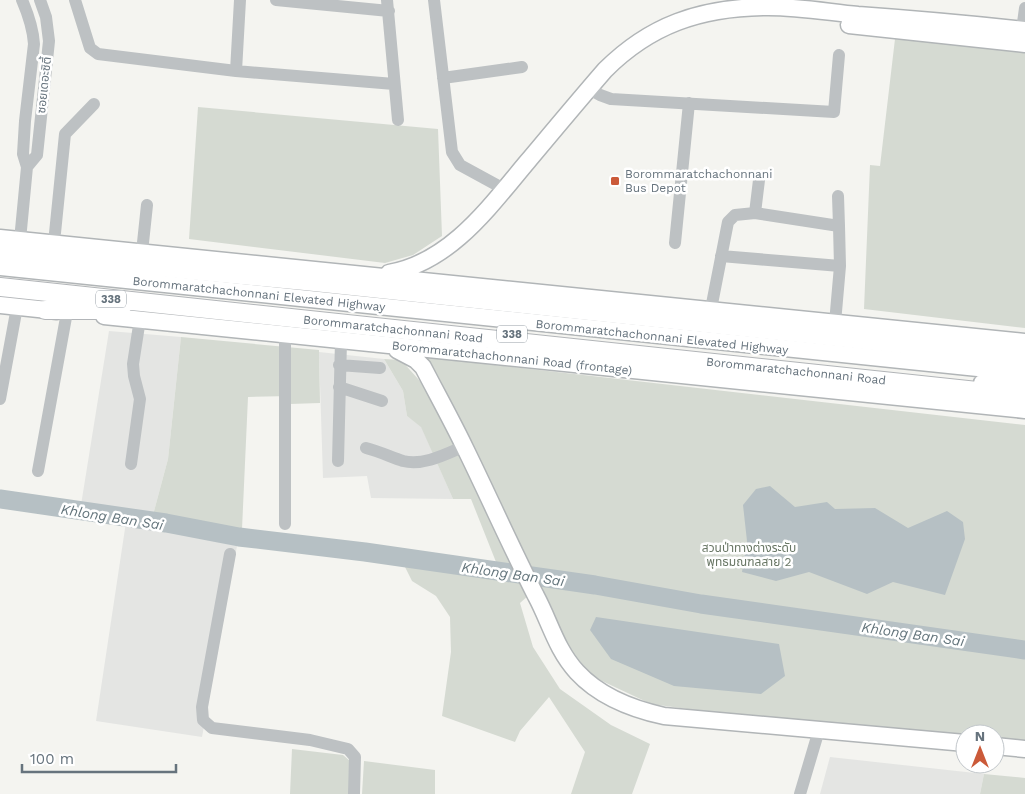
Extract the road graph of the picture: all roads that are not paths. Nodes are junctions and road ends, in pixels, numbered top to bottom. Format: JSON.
{"nodes":[{"id":1,"x":22,"y":0,"type":"edge"},
{"id":2,"x":40,"y":0,"type":"edge"},
{"id":3,"x":75,"y":0,"type":"edge"},
{"id":4,"x":240,"y":0,"type":"edge"},
{"id":5,"x":276,"y":0,"type":"edge"},
{"id":6,"x":434,"y":0,"type":"edge"},
{"id":7,"x":388,"y":5,"type":"edge"},
{"id":8,"x":764,"y":7,"type":"junction"},
{"id":9,"x":840,"y":7,"type":"edge"},
{"id":10,"x":1025,"y":8,"type":"edge"},
{"id":11,"x":1024,"y":35,"type":"edge"},
{"id":12,"x":839,"y":55,"type":"dead end"},
{"id":13,"x":522,"y":67,"type":"dead end"},
{"id":14,"x":236,"y":70,"type":"junction"},
{"id":15,"x":443,"y":78,"type":"junction"},
{"id":16,"x":394,"y":84,"type":"junction"},
{"id":17,"x":589,"y":89,"type":"junction"},
{"id":18,"x":689,"y":103,"type":"junction"},
{"id":19,"x":94,"y":104,"type":"dead end"},
{"id":20,"x":398,"y":120,"type":"dead end"},
{"id":21,"x":25,"y":126,"type":"junction"},
{"id":22,"x":40,"y":127,"type":"junction"},
{"id":23,"x":27,"y":167,"type":"junction"},
{"id":24,"x":759,"y":180,"type":"dead end"},
{"id":25,"x":504,"y":189,"type":"junction"},
{"id":26,"x":838,"y":196,"type":"dead end"},
{"id":27,"x":147,"y":205,"type":"dead end"},
{"id":28,"x":755,"y":212,"type":"junction"},
{"id":29,"x":839,"y":226,"type":"junction"},
{"id":30,"x":0,"y":238,"type":"edge"},
{"id":31,"x":58,"y":239,"type":"junction"},
{"id":32,"x":20,"y":240,"type":"junction"},
{"id":33,"x":675,"y":243,"type":"dead end"},
{"id":34,"x":0,"y":252,"type":"edge"},
{"id":35,"x":142,"y":252,"type":"junction"},
{"id":36,"x":721,"y":256,"type":"junction"},
{"id":37,"x":840,"y":266,"type":"junction"},
{"id":38,"x":0,"y":267,"type":"edge"},
{"id":39,"x":214,"y":272,"type":"junction"},
{"id":40,"x":373,"y":276,"type":"junction"},
{"id":41,"x":0,"y":280,"type":"edge"},
{"id":42,"x":0,"y":287,"type":"edge"},
{"id":43,"x":0,"y":305,"type":"edge"},
{"id":44,"x":17,"y":307,"type":"junction"},
{"id":45,"x":711,"y":309,"type":"junction"},
{"id":46,"x":45,"y":310,"type":"junction"},
{"id":47,"x":222,"y":311,"type":"junction"},
{"id":48,"x":67,"y":312,"type":"junction"},
{"id":49,"x":140,"y":319,"type":"junction"},
{"id":50,"x":835,"y":323,"type":"junction"},
{"id":51,"x":285,"y":335,"type":"junction"},
{"id":52,"x":341,"y":341,"type":"junction"},
{"id":53,"x":1025,"y":342,"type":"edge"},
{"id":54,"x":388,"y":346,"type":"junction"},
{"id":55,"x":1025,"y":357,"type":"edge"},
{"id":56,"x":340,"y":365,"type":"junction"},
{"id":57,"x":380,"y":368,"type":"dead end"},
{"id":58,"x":1025,"y":373,"type":"edge"},
{"id":59,"x":339,"y":387,"type":"junction"},
{"id":60,"x":1025,"y":387,"type":"edge"},
{"id":61,"x":1025,"y":396,"type":"edge"},
{"id":62,"x":0,"y":398,"type":"edge"},
{"id":63,"x":382,"y":401,"type":"dead end"},
{"id":64,"x":1025,"y":410,"type":"edge"},
{"id":65,"x":465,"y":446,"type":"junction"},
{"id":66,"x":366,"y":448,"type":"dead end"},
{"id":67,"x":338,"y":461,"type":"dead end"},
{"id":68,"x":131,"y":464,"type":"dead end"},
{"id":69,"x":38,"y":471,"type":"dead end"},
{"id":70,"x":285,"y":524,"type":"dead end"},
{"id":71,"x":230,"y":554,"type":"dead end"},
{"id":72,"x":819,"y":730,"type":"junction"},
{"id":73,"x":955,"y":742,"type":"edge"},
{"id":74,"x":1005,"y":747,"type":"edge"},
{"id":75,"x":1025,"y":750,"type":"edge"},
{"id":76,"x":354,"y":794,"type":"edge"},
{"id":77,"x":800,"y":794,"type":"edge"}],
"edges":[{"from":1,"to":21,"type":"street","name":"ซอยเดอะซิตี้"},
{"from":2,"to":22,"type":"street","name":"ซอยเดอะซิตี้"},
{"from":3,"to":14,"type":"street"},
{"from":4,"to":14,"type":"street"},
{"from":5,"to":7,"type":"street"},
{"from":6,"to":15,"type":"street"},
{"from":7,"to":16,"type":"street"},
{"from":8,"to":9,"type":"main road"},
{"from":8,"to":11,"type":"main road"},
{"from":8,"to":17,"type":"main road"},
{"from":9,"to":11,"type":"main road"},
{"from":10,"to":11,"type":"street"},
{"from":12,"to":18,"type":"street"},
{"from":13,"to":15,"type":"street"},
{"from":14,"to":16,"type":"street"},
{"from":15,"to":25,"type":"street"},
{"from":16,"to":20,"type":"street"},
{"from":17,"to":18,"type":"street"},
{"from":17,"to":25,"type":"main road"},
{"from":18,"to":33,"type":"street"},
{"from":19,"to":31,"type":"street"},
{"from":21,"to":22,"type":"street"},
{"from":21,"to":23,"type":"street","name":"ซอยเดอะซิตี้"},
{"from":22,"to":23,"type":"street","name":"ซอยเดอะซิตี้"},
{"from":23,"to":32,"type":"street","name":"ซอยเดอะซิตี้"},
{"from":24,"to":28,"type":"street"},
{"from":25,"to":40,"type":"main road"},
{"from":26,"to":29,"type":"street"},
{"from":27,"to":35,"type":"street"},
{"from":28,"to":29,"type":"street"},
{"from":28,"to":36,"type":"street"},
{"from":29,"to":37,"type":"street"},
{"from":30,"to":32,"type":"main road"},
{"from":31,"to":32,"type":"main road"},
{"from":31,"to":35,"type":"main road"},
{"from":31,"to":39,"type":"highway"},
{"from":34,"to":39,"type":"highway"},
{"from":35,"to":40,"type":"main road"},
{"from":36,"to":37,"type":"street"},
{"from":36,"to":45,"type":"street"},
{"from":37,"to":50,"type":"street"},
{"from":38,"to":58,"type":"main road","name":"Borommaratchachonnani Elevated Highway","number":"338"},
{"from":39,"to":55,"type":"highway"},
{"from":40,"to":45,"type":"main road"},
{"from":41,"to":60,"type":"main road","name":"Borommaratchachonnani Elevated Highway","number":"338"},
{"from":42,"to":47,"type":"highway","name":"Borommaratchachonnani Road","number":"338"},
{"from":43,"to":44,"type":"main road","name":"Borommaratchachonnani Road (frontage)","number":"338"},
{"from":44,"to":46,"type":"main road","name":"Borommaratchachonnani Road (frontage)","number":"338"},
{"from":44,"to":62,"type":"street"},
{"from":45,"to":50,"type":"main road"},
{"from":46,"to":47,"type":"highway"},
{"from":46,"to":48,"type":"main road","name":"Borommaratchachonnani Road (frontage)","number":"338"},
{"from":47,"to":61,"type":"highway","name":"Borommaratchachonnani Road","number":"338"},
{"from":48,"to":49,"type":"main road","name":"Borommaratchachonnani Road (frontage)","number":"338"},
{"from":48,"to":69,"type":"street"},
{"from":49,"to":51,"type":"main road","name":"Borommaratchachonnani Road (frontage)","number":"338"},
{"from":49,"to":68,"type":"street"},
{"from":50,"to":53,"type":"main road"},
{"from":51,"to":52,"type":"main road","name":"Borommaratchachonnani Road (frontage)","number":"338"},
{"from":51,"to":70,"type":"street"},
{"from":52,"to":54,"type":"main road","name":"Borommaratchachonnani Road (frontage)","number":"338"},
{"from":52,"to":56,"type":"street"},
{"from":54,"to":64,"type":"main road","name":"Borommaratchachonnani Road (frontage)","number":"338"},
{"from":54,"to":65,"type":"main road"},
{"from":56,"to":57,"type":"street"},
{"from":56,"to":59,"type":"street"},
{"from":59,"to":63,"type":"street"},
{"from":59,"to":67,"type":"street"},
{"from":65,"to":66,"type":"street"},
{"from":65,"to":72,"type":"main road"},
{"from":71,"to":76,"type":"street"},
{"from":72,"to":73,"type":"main road"},
{"from":72,"to":77,"type":"street"},
{"from":74,"to":75,"type":"main road"}]}
